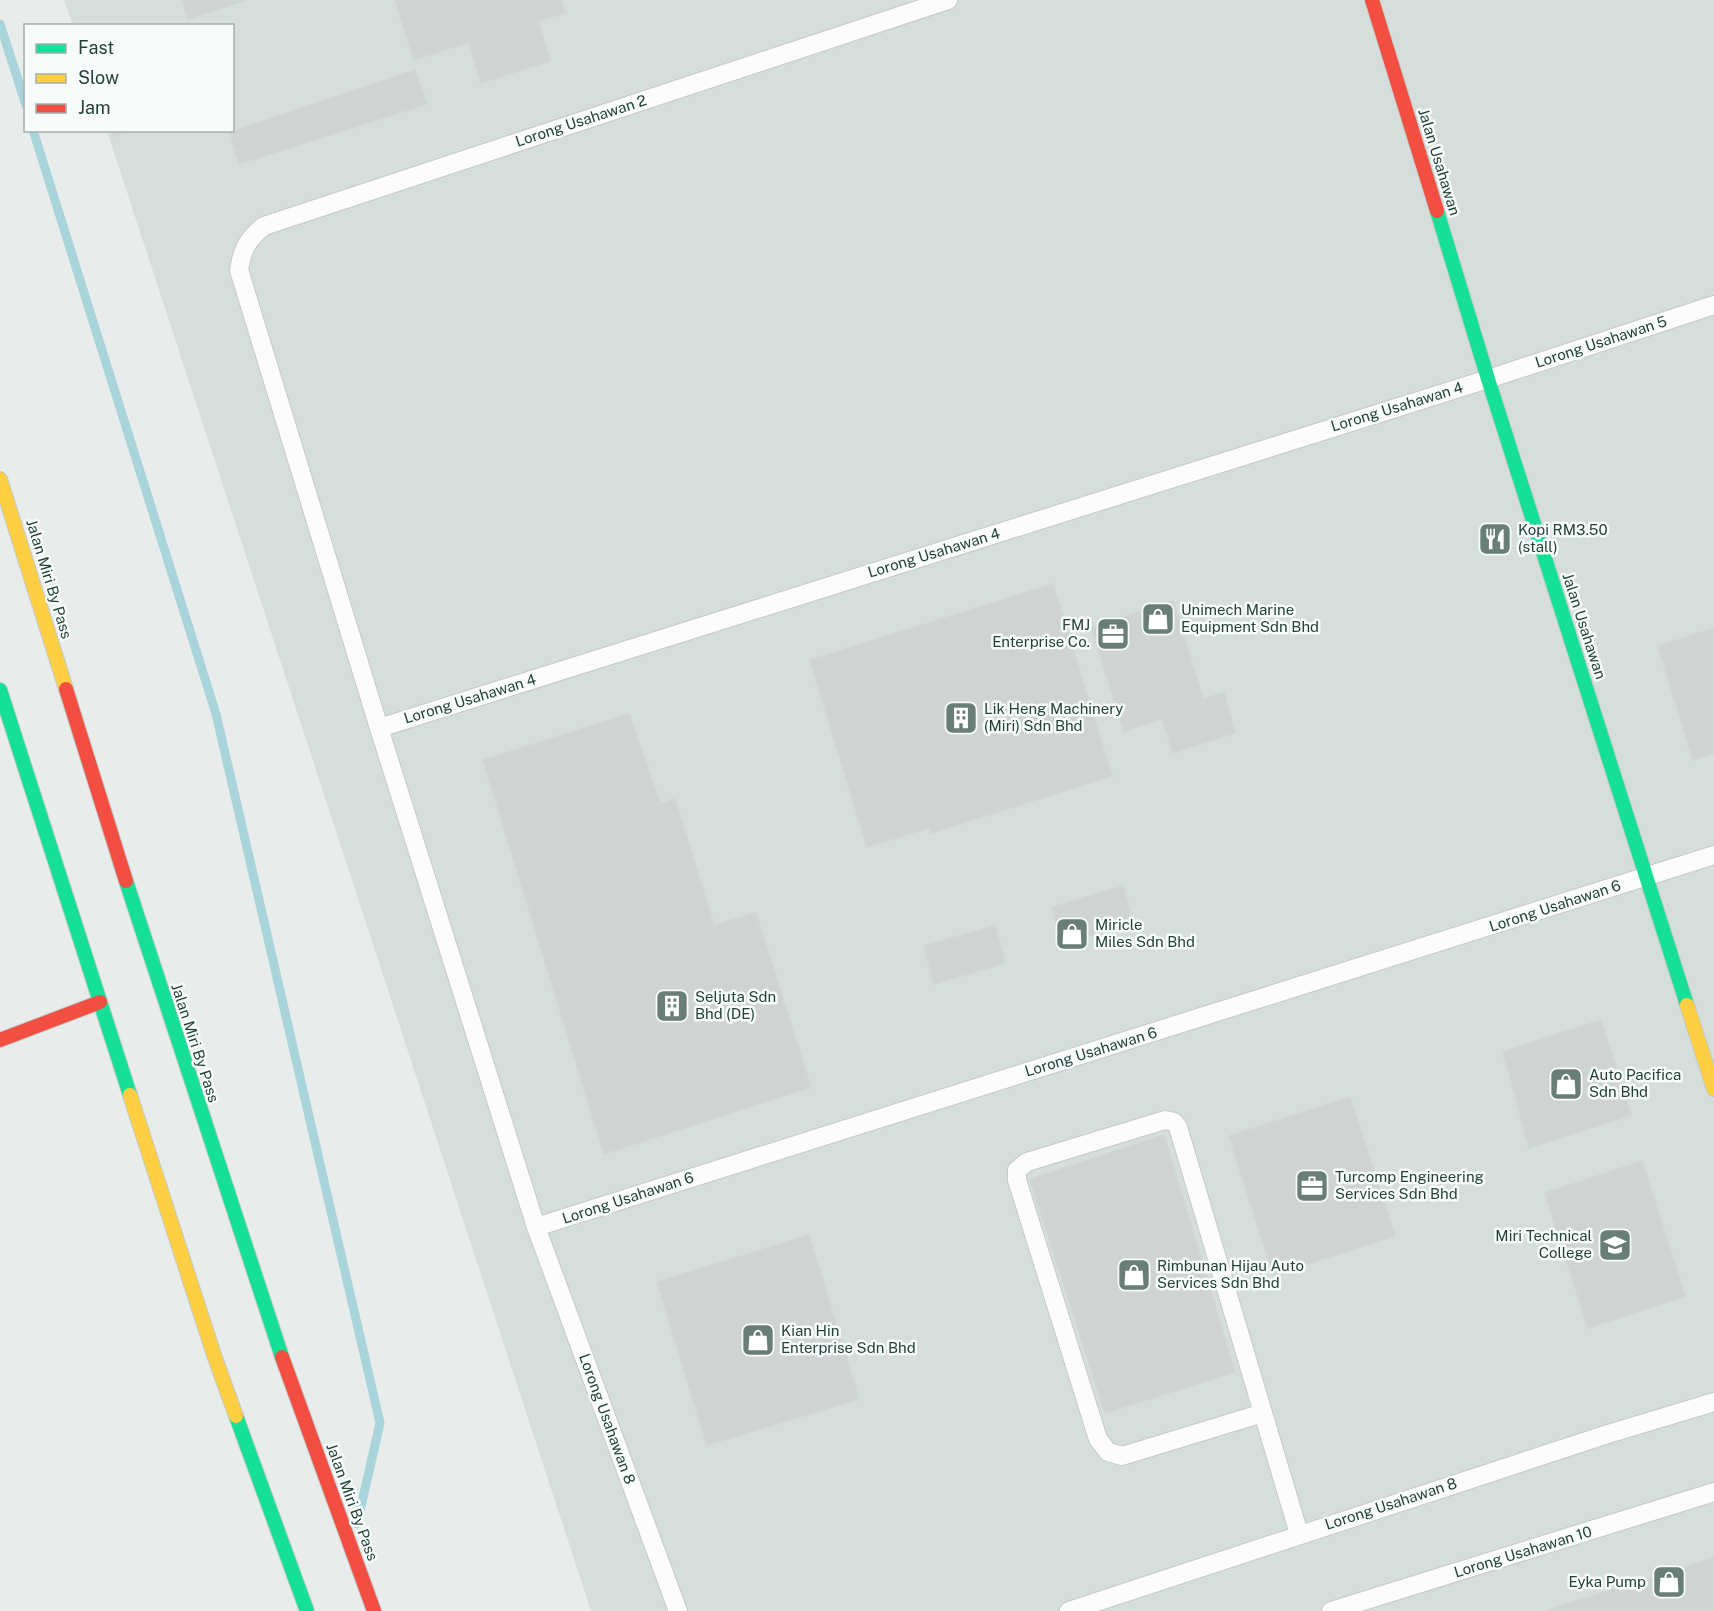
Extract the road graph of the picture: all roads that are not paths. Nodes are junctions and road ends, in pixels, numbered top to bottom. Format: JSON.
{"nodes":[{"id":1,"x":948,"y":0,"type":"edge"},
{"id":2,"x":1372,"y":0,"type":"edge"},
{"id":3,"x":239,"y":270,"type":"joint"},
{"id":4,"x":1714,"y":305,"type":"edge"},
{"id":5,"x":1488,"y":379,"type":"junction"},
{"id":6,"x":0,"y":479,"type":"edge"},
{"id":7,"x":0,"y":690,"type":"edge"},
{"id":8,"x":379,"y":728,"type":"junction"},
{"id":9,"x":1714,"y":855,"type":"edge"},
{"id":10,"x":1646,"y":877,"type":"junction"},
{"id":11,"x":100,"y":1002,"type":"junction"},
{"id":12,"x":0,"y":1040,"type":"edge"},
{"id":13,"x":1714,"y":1089,"type":"edge"},
{"id":14,"x":536,"y":1227,"type":"junction"},
{"id":15,"x":1714,"y":1402,"type":"edge"},
{"id":16,"x":1263,"y":1413,"type":"junction"},
{"id":17,"x":1714,"y":1492,"type":"edge"},
{"id":18,"x":1299,"y":1534,"type":"junction"},
{"id":19,"x":307,"y":1611,"type":"edge"},
{"id":20,"x":374,"y":1611,"type":"edge"},
{"id":21,"x":678,"y":1611,"type":"edge"},
{"id":22,"x":1069,"y":1611,"type":"edge"},
{"id":23,"x":1331,"y":1611,"type":"edge"}],
"edges":[{"from":1,"to":3,"type":"lane","name":"Lorong Usahawan 2"},
{"from":2,"to":5,"type":"main road","name":"Jalan Usahawan"},
{"from":3,"to":8,"type":"lane","name":"Lorong Usahawan 8"},
{"from":4,"to":5,"type":"lane","name":"Lorong Usahawan 5"},
{"from":5,"to":8,"type":"lane","name":"Lorong Usahawan 4"},
{"from":5,"to":10,"type":"main road","name":"Jalan Usahawan"},
{"from":6,"to":20,"type":"main road","name":"Jalan Miri By Pass"},
{"from":7,"to":11,"type":"main road"},
{"from":8,"to":14,"type":"lane","name":"Lorong Usahawan 8"},
{"from":9,"to":10,"type":"lane","name":"Lorong Usahawan 6"},
{"from":10,"to":13,"type":"main road","name":"Jalan Usahawan"},
{"from":10,"to":14,"type":"lane","name":"Lorong Usahawan 6"},
{"from":11,"to":12,"type":"main road"},
{"from":11,"to":19,"type":"main road"},
{"from":14,"to":21,"type":"lane","name":"Lorong Usahawan 8"},
{"from":15,"to":18,"type":"lane","name":"Lorong Usahawan 8"},
{"from":16,"to":16,"type":"lane"},
{"from":16,"to":18,"type":"lane"},
{"from":17,"to":23,"type":"lane","name":"Lorong Usahawan 10"},
{"from":18,"to":22,"type":"lane","name":"Lorong Usahawan 8"}]}
